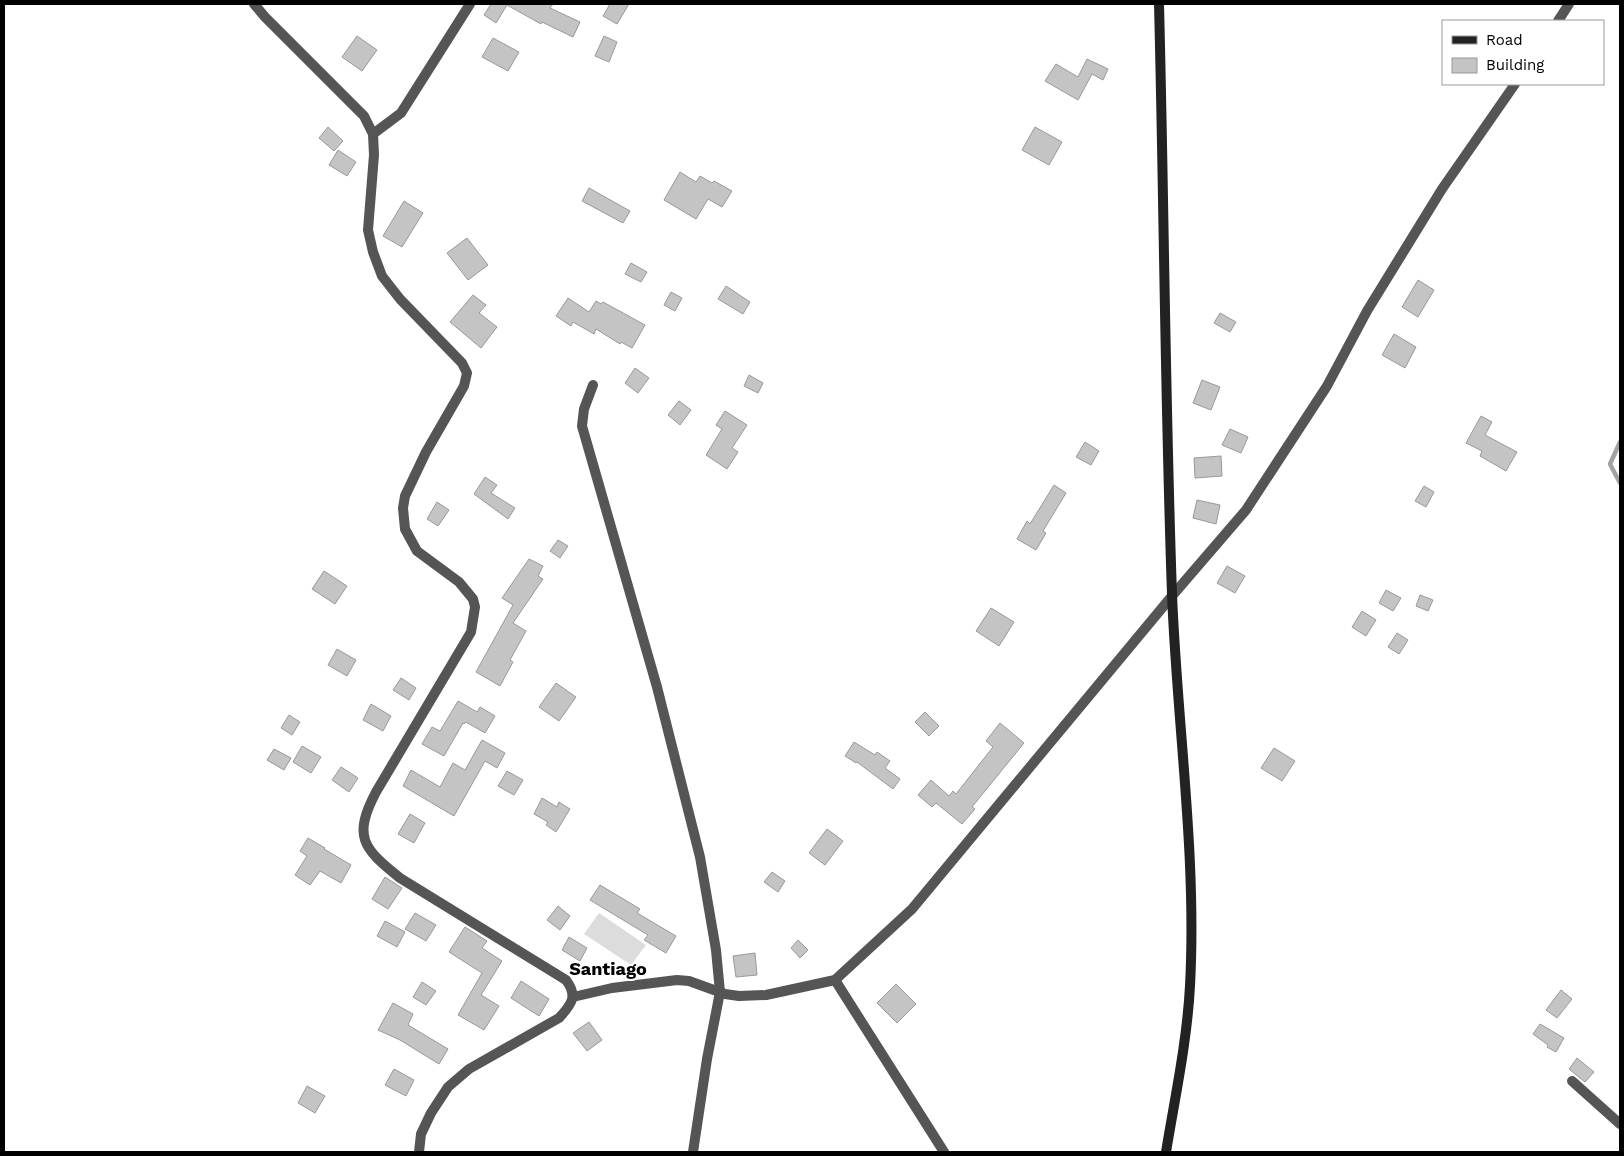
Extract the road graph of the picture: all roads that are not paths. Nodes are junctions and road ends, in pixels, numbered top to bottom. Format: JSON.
{"nodes":[{"id":1,"x":254,"y":4,"type":"edge"},
{"id":2,"x":470,"y":4,"type":"edge"},
{"id":3,"x":1159,"y":4,"type":"edge"},
{"id":4,"x":1569,"y":4,"type":"edge"},
{"id":5,"x":1559,"y":20,"type":"edge"},
{"id":6,"x":1513,"y":85,"type":"edge"},
{"id":7,"x":373,"y":134,"type":"junction"},
{"id":8,"x":593,"y":384,"type":"dead end"},
{"id":9,"x":1172,"y":596,"type":"junction"},
{"id":10,"x":835,"y":980,"type":"junction"},
{"id":11,"x":720,"y":992,"type":"junction"},
{"id":12,"x":573,"y":997,"type":"junction"},
{"id":13,"x":1572,"y":1081,"type":"dead end"},
{"id":14,"x":1620,"y":1124,"type":"edge"},
{"id":15,"x":419,"y":1152,"type":"edge"},
{"id":16,"x":693,"y":1152,"type":"edge"},
{"id":17,"x":944,"y":1152,"type":"edge"},
{"id":18,"x":1166,"y":1152,"type":"edge"}],
"edges":[{"from":1,"to":7,"type":"street"},
{"from":2,"to":7,"type":"street"},
{"from":3,"to":9,"type":"street"},
{"from":4,"to":5,"type":"street"},
{"from":6,"to":9,"type":"street"},
{"from":7,"to":12,"type":"street"},
{"from":8,"to":11,"type":"street"},
{"from":9,"to":10,"type":"street"},
{"from":9,"to":18,"type":"street"},
{"from":10,"to":11,"type":"street"},
{"from":10,"to":17,"type":"street"},
{"from":11,"to":12,"type":"street"},
{"from":11,"to":16,"type":"street"},
{"from":12,"to":15,"type":"street"},
{"from":13,"to":14,"type":"street"}]}
